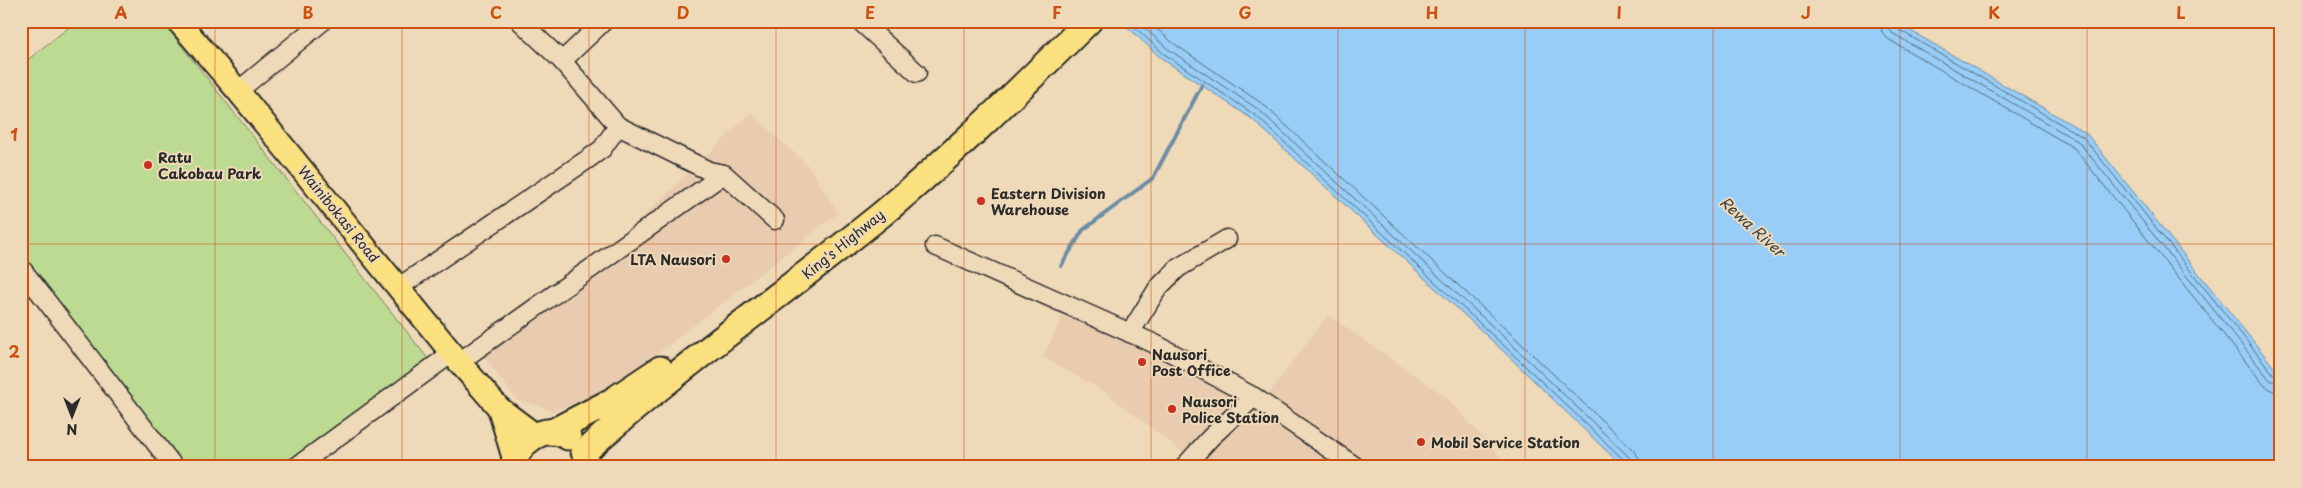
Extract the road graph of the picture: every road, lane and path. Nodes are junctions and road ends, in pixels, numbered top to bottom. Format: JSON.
{"nodes":[{"id":1,"x":178,"y":21,"type":"edge"},
{"id":2,"x":323,"y":21,"type":"edge"},
{"id":3,"x":520,"y":21,"type":"edge"},
{"id":4,"x":604,"y":21,"type":"edge"},
{"id":5,"x":860,"y":21,"type":"edge"},
{"id":6,"x":1067,"y":21,"type":"edge"},
{"id":7,"x":1089,"y":21,"type":"edge"},
{"id":8,"x":1044,"y":54,"type":"junction"},
{"id":9,"x":562,"y":61,"type":"junction"},
{"id":10,"x":917,"y":72,"type":"dead end"},
{"id":11,"x":238,"y":91,"type":"junction"},
{"id":12,"x":618,"y":126,"type":"junction"},
{"id":13,"x":724,"y":174,"type":"junction"},
{"id":14,"x":775,"y":220,"type":"dead end"},
{"id":15,"x":1227,"y":239,"type":"dead end"},
{"id":16,"x":935,"y":246,"type":"dead end"},
{"id":17,"x":21,"y":268,"type":"edge"},
{"id":18,"x":399,"y":287,"type":"junction"},
{"id":19,"x":1130,"y":333,"type":"junction"},
{"id":20,"x":455,"y":358,"type":"junction"},
{"id":21,"x":1254,"y":397,"type":"junction"},
{"id":22,"x":499,"y":408,"type":"junction"},
{"id":23,"x":544,"y":434,"type":"junction"},
{"id":24,"x":586,"y":459,"type":"edge"},
{"id":25,"x":514,"y":463,"type":"edge"},
{"id":26,"x":1352,"y":465,"type":"edge"},
{"id":27,"x":174,"y":467,"type":"edge"},
{"id":28,"x":296,"y":467,"type":"edge"},
{"id":29,"x":1184,"y":467,"type":"edge"}],
"edges":[{"from":1,"to":11,"type":"main road","name":"Wainibokasi Road"},
{"from":2,"to":11,"type":"street"},
{"from":3,"to":9,"type":"street"},
{"from":4,"to":9,"type":"street"},
{"from":5,"to":10,"type":"street"},
{"from":6,"to":8,"type":"highway","name":"King's Highway"},
{"from":7,"to":8,"type":"highway","name":"King's Highway"},
{"from":8,"to":23,"type":"highway","name":"King's Highway"},
{"from":8,"to":24,"type":"highway","name":"King's Highway"},
{"from":9,"to":12,"type":"street"},
{"from":11,"to":18,"type":"main road","name":"Wainibokasi Road"},
{"from":12,"to":13,"type":"street"},
{"from":12,"to":18,"type":"street"},
{"from":13,"to":14,"type":"street"},
{"from":13,"to":20,"type":"street"},
{"from":15,"to":19,"type":"street"},
{"from":16,"to":19,"type":"street"},
{"from":17,"to":27,"type":"street"},
{"from":18,"to":20,"type":"main road","name":"Wainibokasi Road"},
{"from":19,"to":21,"type":"street"},
{"from":20,"to":22,"type":"main road","name":"Wainibokasi Road"},
{"from":20,"to":28,"type":"street"},
{"from":21,"to":26,"type":"street"},
{"from":21,"to":29,"type":"street"},
{"from":22,"to":23,"type":"main road","name":"Wainibokasi Road"},
{"from":22,"to":25,"type":"main road","name":"Wainibokasi Road"},
{"from":23,"to":24,"type":"highway"},
{"from":23,"to":25,"type":"highway","name":"King's Highway"}]}
